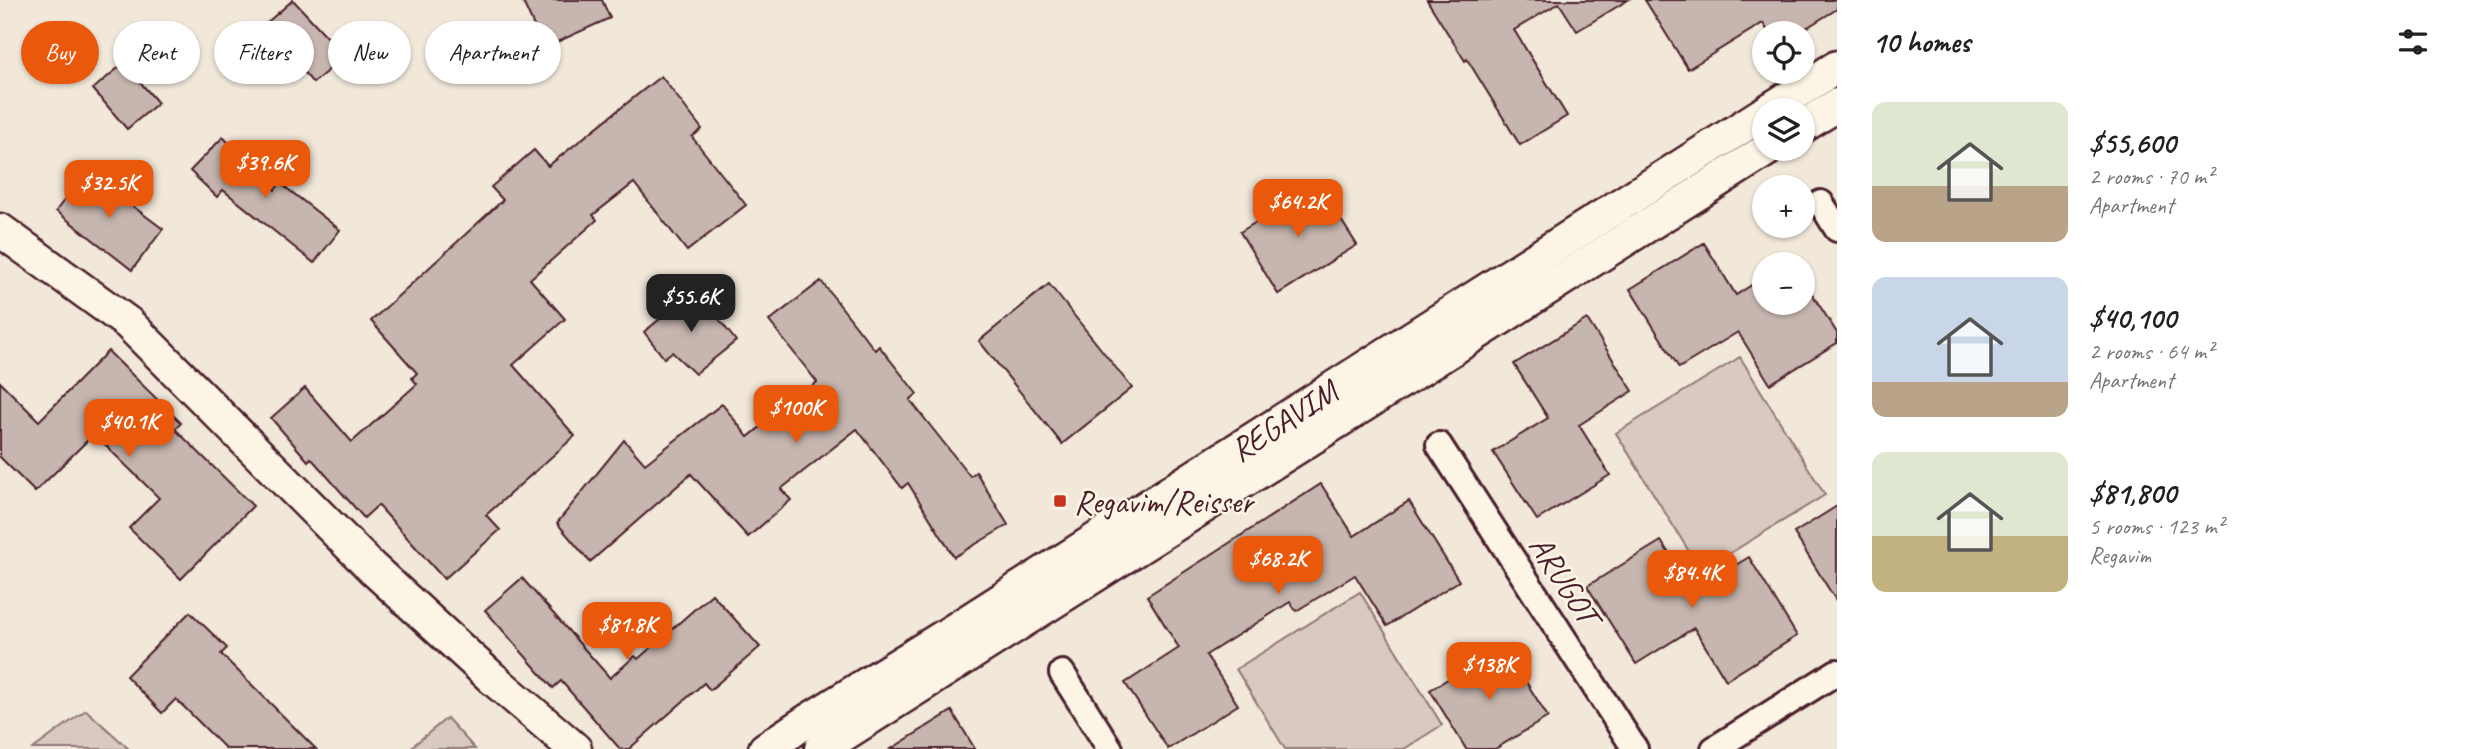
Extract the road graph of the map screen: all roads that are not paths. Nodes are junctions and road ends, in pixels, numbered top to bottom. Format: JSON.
{"nodes":[{"id":1,"x":1837,"y":67,"type":"edge"},
{"id":2,"x":1788,"y":98,"type":"edge"},
{"id":3,"x":1837,"y":105,"type":"edge"},
{"id":4,"x":1815,"y":119,"type":"edge"},
{"id":5,"x":1752,"y":121,"type":"edge"},
{"id":6,"x":1752,"y":159,"type":"edge"},
{"id":7,"x":1821,"y":203,"type":"dead end"},
{"id":8,"x":1837,"y":229,"type":"edge"},
{"id":9,"x":0,"y":230,"type":"edge"},
{"id":10,"x":1439,"y":445,"type":"dead end"},
{"id":11,"x":1837,"y":672,"type":"edge"},
{"id":12,"x":1062,"y":673,"type":"dead end"},
{"id":13,"x":575,"y":749,"type":"edge"},
{"id":14,"x":765,"y":749,"type":"edge"},
{"id":15,"x":821,"y":749,"type":"edge"},
{"id":16,"x":1110,"y":749,"type":"edge"},
{"id":17,"x":1635,"y":749,"type":"edge"},
{"id":18,"x":1714,"y":749,"type":"edge"}],
"edges":[{"from":1,"to":2,"type":"street"},
{"from":3,"to":4,"type":"street"},
{"from":5,"to":14,"type":"street","name":"REGAVIM"},
{"from":6,"to":15,"type":"street","name":"REGAVIM"},
{"from":7,"to":8,"type":"street"},
{"from":9,"to":13,"type":"street"},
{"from":10,"to":17,"type":"street","name":"ARUGOT"},
{"from":11,"to":18,"type":"street"},
{"from":12,"to":16,"type":"street"}]}
